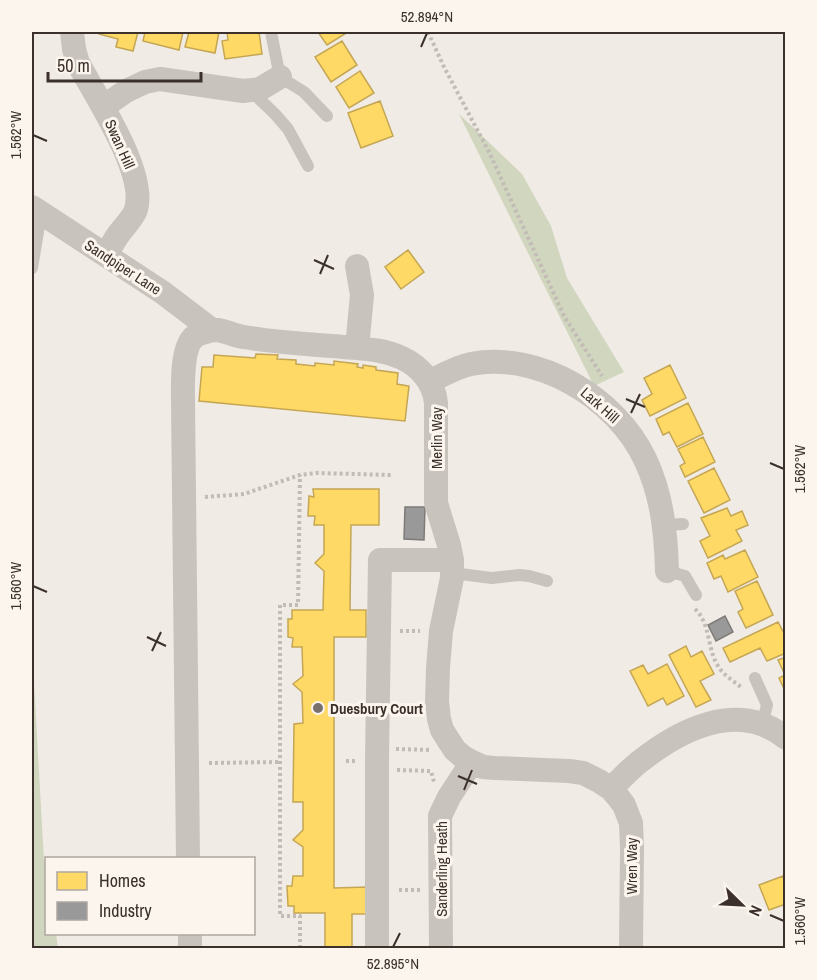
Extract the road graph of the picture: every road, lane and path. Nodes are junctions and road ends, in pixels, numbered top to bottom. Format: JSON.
{"nodes":[{"id":1,"x":72,"y":32,"type":"edge"},
{"id":2,"x":271,"y":32,"type":"edge"},
{"id":3,"x":428,"y":32,"type":"edge"},
{"id":4,"x":280,"y":77,"type":"junction"},
{"id":5,"x":250,"y":90,"type":"junction"},
{"id":6,"x":103,"y":107,"type":"junction"},
{"id":7,"x":327,"y":116,"type":"dead end"},
{"id":8,"x":308,"y":166,"type":"dead end"},
{"id":9,"x":36,"y":211,"type":"edge"},
{"id":10,"x":106,"y":255,"type":"junction"},
{"id":11,"x":357,"y":266,"type":"dead end"},
{"id":12,"x":32,"y":268,"type":"edge"},
{"id":13,"x":212,"y":330,"type":"junction"},
{"id":14,"x":357,"y":348,"type":"junction"},
{"id":15,"x":429,"y":382,"type":"junction"},
{"id":16,"x":603,"y":406,"type":"junction"},
{"id":17,"x":300,"y":475,"type":"junction"},
{"id":18,"x":392,"y":475,"type":"dead end"},
{"id":19,"x":183,"y":497,"type":"junction"},
{"id":20,"x":452,"y":567,"type":"junction"},
{"id":21,"x":667,"y":571,"type":"joint"},
{"id":22,"x":547,"y":581,"type":"dead end"},
{"id":23,"x":691,"y":599,"type":"joint"},
{"id":24,"x":379,"y":630,"type":"junction"},
{"id":25,"x":441,"y":631,"type":"junction"},
{"id":26,"x":755,"y":678,"type":"dead end"},
{"id":27,"x":744,"y":689,"type":"dead end"},
{"id":28,"x":762,"y":724,"type":"junction"},
{"id":29,"x":786,"y":738,"type":"edge"},
{"id":30,"x":450,"y":743,"type":"junction"},
{"id":31,"x":389,"y":749,"type":"dead end"},
{"id":32,"x":280,"y":762,"type":"junction"},
{"id":33,"x":472,"y":762,"type":"junction"},
{"id":34,"x":187,"y":763,"type":"junction"},
{"id":35,"x":391,"y":770,"type":"dead end"},
{"id":36,"x":611,"y":789,"type":"junction"},
{"id":37,"x":449,"y":797,"type":"junction"},
{"id":38,"x":188,"y":857,"type":"edge"},
{"id":39,"x":377,"y":890,"type":"junction"},
{"id":40,"x":441,"y":890,"type":"junction"},
{"id":41,"x":300,"y":948,"type":"edge"},
{"id":42,"x":377,"y":948,"type":"edge"},
{"id":43,"x":441,"y":948,"type":"edge"},
{"id":44,"x":631,"y":948,"type":"edge"}],
"edges":[{"from":1,"to":6,"type":"street","name":"Swan Hill"},
{"from":2,"to":4,"type":"lane"},
{"from":3,"to":16,"type":"path"},
{"from":4,"to":5,"type":"street"},
{"from":4,"to":7,"type":"lane"},
{"from":5,"to":6,"type":"street"},
{"from":5,"to":8,"type":"lane"},
{"from":6,"to":10,"type":"street","name":"Swan Hill"},
{"from":9,"to":10,"type":"street","name":"Sandpiper Lane"},
{"from":9,"to":12,"type":"lane"},
{"from":10,"to":13,"type":"street","name":"Sandpiper Lane"},
{"from":11,"to":14,"type":"street"},
{"from":13,"to":14,"type":"street"},
{"from":13,"to":19,"type":"street"},
{"from":14,"to":15,"type":"street"},
{"from":15,"to":16,"type":"street","name":"Lark Hill"},
{"from":15,"to":20,"type":"street","name":"Merlin Way"},
{"from":16,"to":21,"type":"street","name":"Lark Hill"},
{"from":17,"to":18,"type":"path"},
{"from":17,"to":19,"type":"path"},
{"from":17,"to":32,"type":"path"},
{"from":19,"to":34,"type":"street"},
{"from":20,"to":22,"type":"lane"},
{"from":20,"to":24,"type":"street"},
{"from":20,"to":25,"type":"street","name":"Merlin Way"},
{"from":21,"to":23,"type":"lane"},
{"from":23,"to":27,"type":"path"},
{"from":24,"to":25,"type":"path"},
{"from":24,"to":39,"type":"street"},
{"from":25,"to":30,"type":"street","name":"Merlin Way"},
{"from":26,"to":28,"type":"lane"},
{"from":28,"to":29,"type":"street"},
{"from":28,"to":36,"type":"street"},
{"from":30,"to":31,"type":"path"},
{"from":30,"to":33,"type":"street","name":"Merlin Way"},
{"from":32,"to":34,"type":"path"},
{"from":32,"to":41,"type":"path"},
{"from":33,"to":36,"type":"street","name":"Merlin Way"},
{"from":33,"to":37,"type":"street","name":"Sanderling Heath"},
{"from":34,"to":38,"type":"street"},
{"from":35,"to":37,"type":"path"},
{"from":36,"to":44,"type":"street","name":"Wren Way"},
{"from":37,"to":40,"type":"street","name":"Sanderling Heath"},
{"from":39,"to":40,"type":"path"},
{"from":39,"to":42,"type":"street"},
{"from":40,"to":43,"type":"street","name":"Sanderling Heath"}]}
